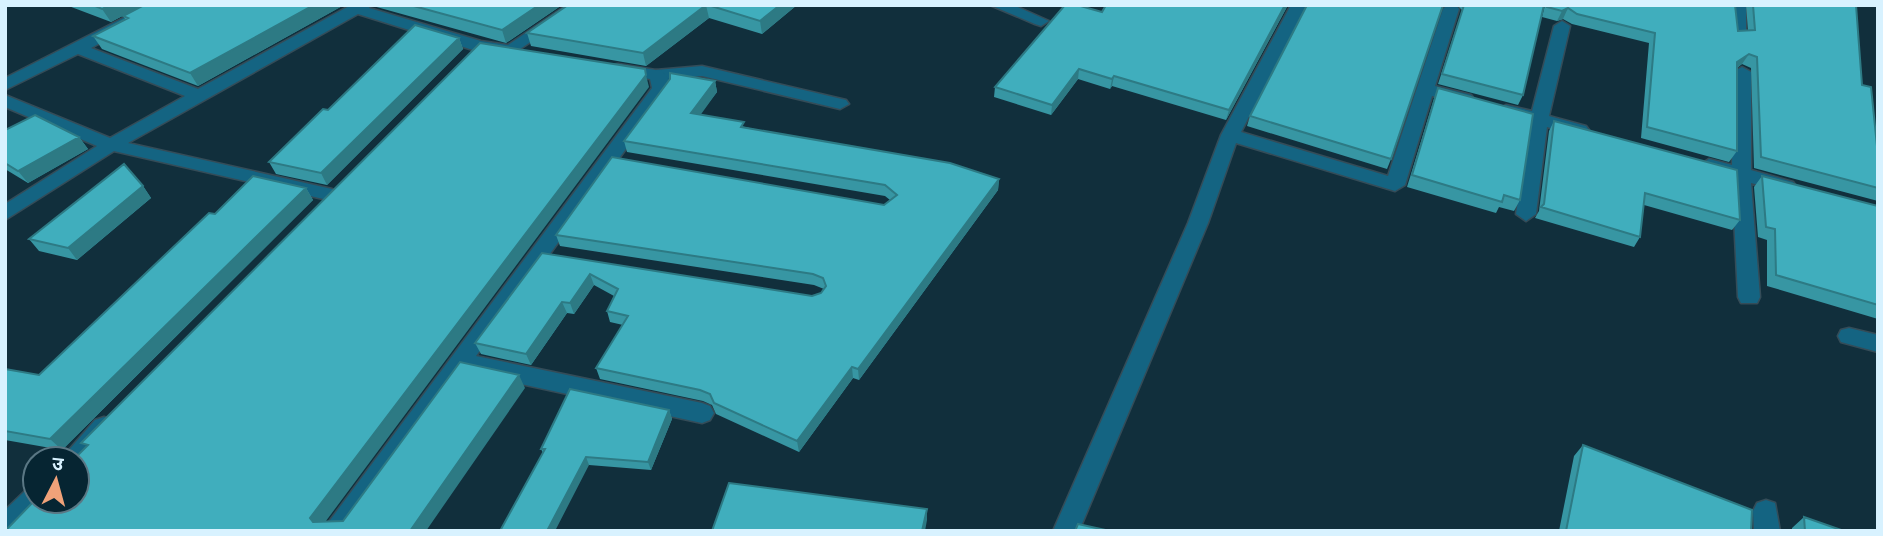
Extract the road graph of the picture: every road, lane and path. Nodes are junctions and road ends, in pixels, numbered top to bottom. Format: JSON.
{"nodes":[{"id":1,"x":162,"y":5,"type":"edge"},
{"id":2,"x":578,"y":5,"type":"edge"},
{"id":3,"x":998,"y":5,"type":"edge"},
{"id":4,"x":1299,"y":5,"type":"edge"},
{"id":5,"x":1738,"y":5,"type":"edge"},
{"id":6,"x":360,"y":7,"type":"edge"},
{"id":7,"x":1451,"y":9,"type":"dead end"},
{"id":8,"x":1041,"y":21,"type":"dead end"},
{"id":9,"x":1562,"y":26,"type":"edge"},
{"id":10,"x":1740,"y":37,"type":"edge"},
{"id":11,"x":479,"y":46,"type":"junction"},
{"id":12,"x":77,"y":48,"type":"junction"},
{"id":13,"x":510,"y":50,"type":"junction"},
{"id":14,"x":537,"y":54,"type":"edge"},
{"id":15,"x":459,"y":66,"type":"edge"},
{"id":16,"x":603,"y":66,"type":"edge"},
{"id":17,"x":1742,"y":72,"type":"edge"},
{"id":18,"x":656,"y":75,"type":"junction"},
{"id":19,"x":5,"y":85,"type":"edge"},
{"id":20,"x":1427,"y":89,"type":"junction"},
{"id":21,"x":200,"y":96,"type":"junction"},
{"id":22,"x":5,"y":100,"type":"edge"},
{"id":23,"x":840,"y":104,"type":"dead end"},
{"id":24,"x":1539,"y":119,"type":"junction"},
{"id":25,"x":1593,"y":133,"type":"edge"},
{"id":26,"x":1230,"y":135,"type":"junction"},
{"id":27,"x":111,"y":145,"type":"junction"},
{"id":28,"x":610,"y":158,"type":"junction"},
{"id":29,"x":1688,"y":159,"type":"edge"},
{"id":30,"x":638,"y":163,"type":"edge"},
{"id":31,"x":1741,"y":173,"type":"junction"},
{"id":32,"x":1803,"y":190,"type":"edge"},
{"id":33,"x":5,"y":213,"type":"edge"},
{"id":34,"x":1526,"y":214,"type":"dead end"},
{"id":35,"x":313,"y":215,"type":"edge"},
{"id":36,"x":542,"y":253,"type":"junction"},
{"id":37,"x":569,"y":257,"type":"edge"},
{"id":38,"x":1749,"y":297,"type":"dead end"},
{"id":39,"x":1849,"y":337,"type":"dead end"},
{"id":40,"x":1878,"y":344,"type":"edge"},
{"id":41,"x":460,"y":362,"type":"junction"},
{"id":42,"x":121,"y":410,"type":"edge"},
{"id":43,"x":702,"y":413,"type":"dead end"},
{"id":44,"x":87,"y":445,"type":"edge"},
{"id":45,"x":21,"y":512,"type":"edge"},
{"id":46,"x":5,"y":528,"type":"edge"},
{"id":47,"x":335,"y":531,"type":"edge"},
{"id":48,"x":1066,"y":531,"type":"edge"}],
"edges":[{"from":1,"to":12,"type":"street"},
{"from":2,"to":13,"type":"street"},
{"from":3,"to":8,"type":"street"},
{"from":4,"to":26,"type":"street"},
{"from":5,"to":10,"type":"street"},
{"from":6,"to":11,"type":"street"},
{"from":6,"to":21,"type":"street"},
{"from":7,"to":20,"type":"street"},
{"from":9,"to":24,"type":"street"},
{"from":11,"to":13,"type":"street"},
{"from":11,"to":15,"type":"street"},
{"from":12,"to":19,"type":"street"},
{"from":12,"to":21,"type":"street"},
{"from":13,"to":14,"type":"street"},
{"from":16,"to":18,"type":"street"},
{"from":17,"to":31,"type":"street"},
{"from":18,"to":23,"type":"street"},
{"from":18,"to":28,"type":"street"},
{"from":20,"to":24,"type":"street"},
{"from":20,"to":26,"type":"street"},
{"from":21,"to":27,"type":"street"},
{"from":22,"to":27,"type":"street"},
{"from":24,"to":25,"type":"street"},
{"from":24,"to":34,"type":"street"},
{"from":26,"to":48,"type":"street"},
{"from":27,"to":33,"type":"street"},
{"from":27,"to":35,"type":"street"},
{"from":28,"to":30,"type":"street"},
{"from":28,"to":36,"type":"street"},
{"from":29,"to":31,"type":"street"},
{"from":31,"to":32,"type":"street"},
{"from":31,"to":38,"type":"street"},
{"from":36,"to":37,"type":"street"},
{"from":36,"to":41,"type":"street"},
{"from":39,"to":40,"type":"street"},
{"from":41,"to":43,"type":"street"},
{"from":41,"to":47,"type":"street"},
{"from":42,"to":44,"type":"street"},
{"from":45,"to":46,"type":"street"}]}
